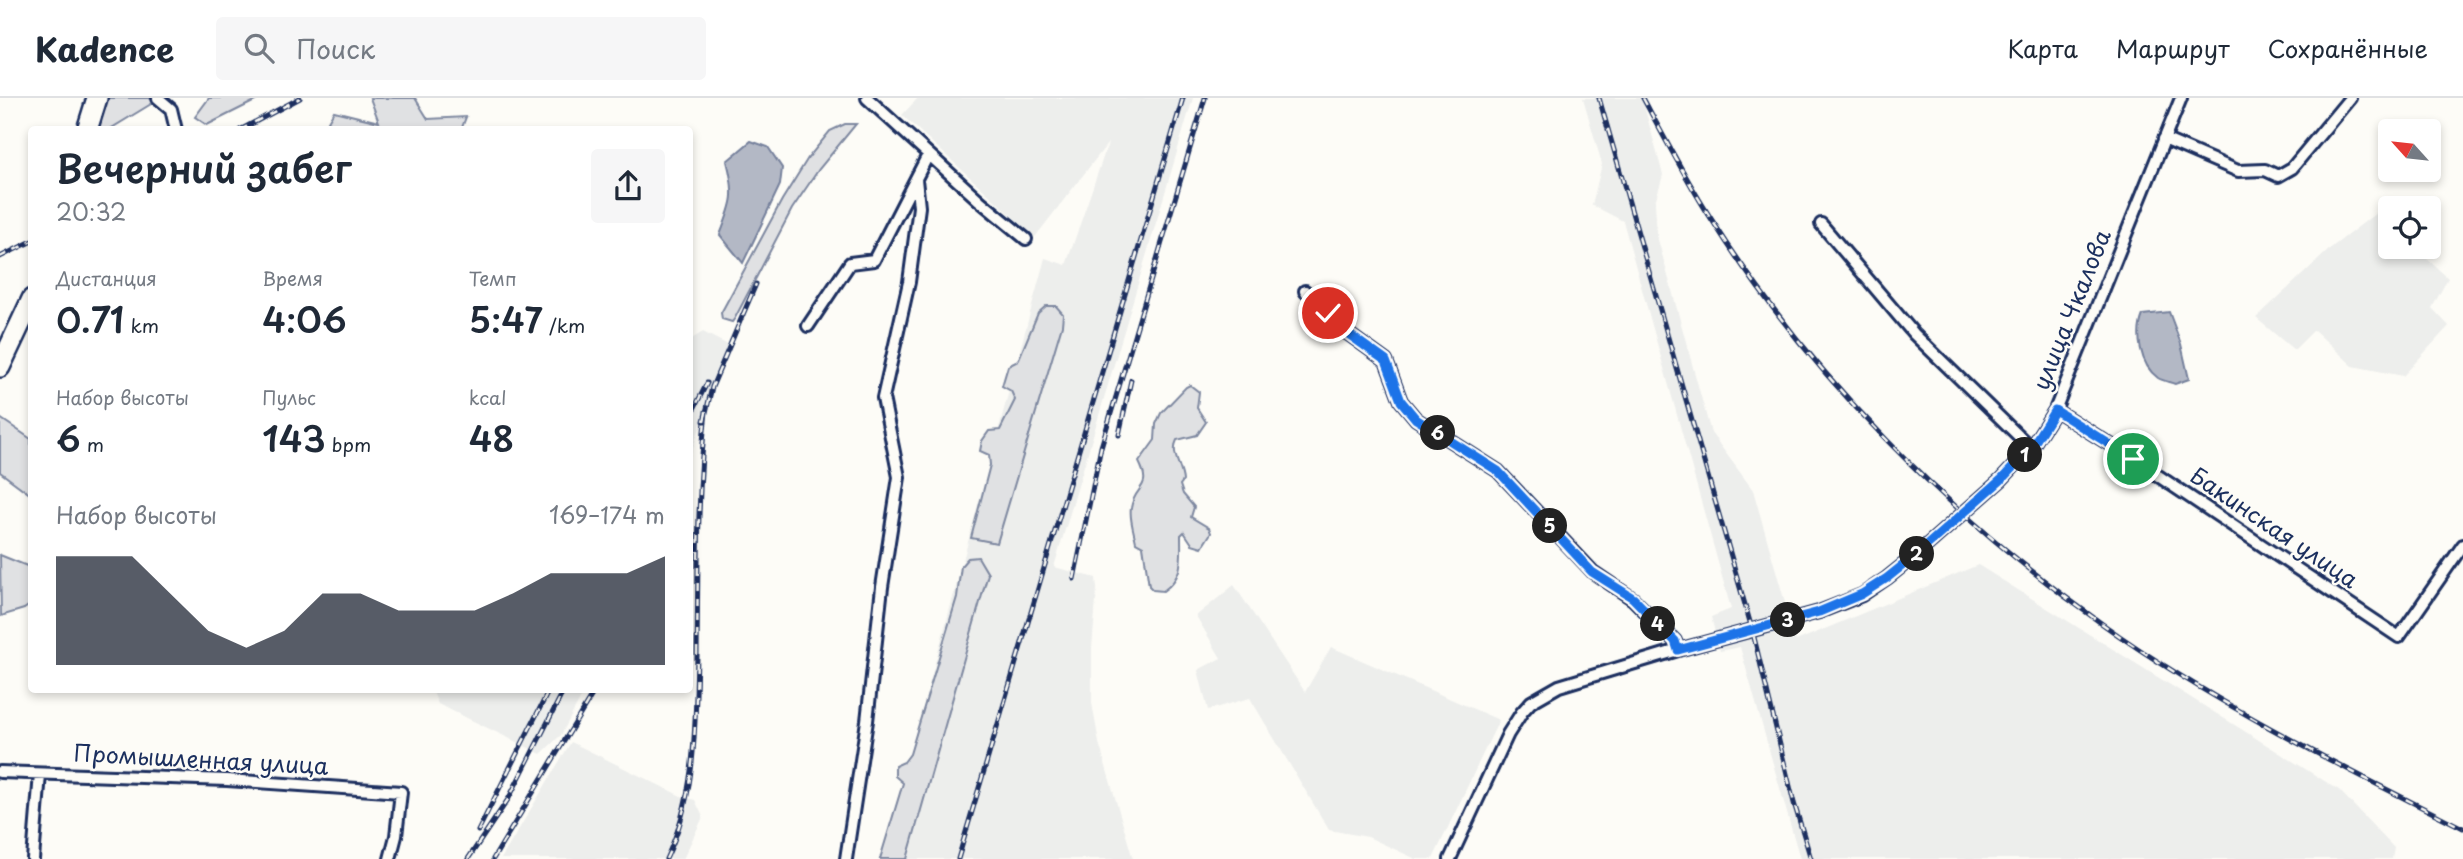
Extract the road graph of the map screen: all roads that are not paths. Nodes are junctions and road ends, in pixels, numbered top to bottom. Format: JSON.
{"nodes":[{"id":1,"x":96,"y":98,"type":"edge"},
{"id":2,"x":158,"y":98,"type":"edge"},
{"id":3,"x":867,"y":98,"type":"edge"},
{"id":4,"x":2180,"y":98,"type":"edge"},
{"id":5,"x":2350,"y":98,"type":"edge"},
{"id":6,"x":88,"y":126,"type":"edge"},
{"id":7,"x":175,"y":126,"type":"edge"},
{"id":8,"x":2164,"y":139,"type":"junction"},
{"id":9,"x":928,"y":155,"type":"junction"},
{"id":10,"x":916,"y":179,"type":"junction"},
{"id":11,"x":1821,"y":224,"type":"dead end"},
{"id":12,"x":1026,"y":239,"type":"dead end"},
{"id":13,"x":1305,"y":291,"type":"dead end"},
{"id":14,"x":28,"y":308,"type":"edge"},
{"id":15,"x":808,"y":326,"type":"dead end"},
{"id":16,"x":0,"y":367,"type":"edge"},
{"id":17,"x":2055,"y":410,"type":"junction"},
{"id":18,"x":2031,"y":448,"type":"junction"},
{"id":19,"x":2463,"y":545,"type":"edge"},
{"id":20,"x":1678,"y":650,"type":"junction"},
{"id":21,"x":0,"y":772,"type":"edge"},
{"id":22,"x":40,"y":774,"type":"junction"},
{"id":23,"x":33,"y":859,"type":"edge"},
{"id":24,"x":390,"y":859,"type":"edge"},
{"id":25,"x":846,"y":859,"type":"edge"},
{"id":26,"x":1450,"y":859,"type":"edge"}],
"edges":[{"from":1,"to":6,"type":"highway"},
{"from":2,"to":7,"type":"street"},
{"from":3,"to":9,"type":"street"},
{"from":4,"to":8,"type":"street","name":"улица Чкалова"},
{"from":5,"to":8,"type":"street"},
{"from":8,"to":17,"type":"street","name":"улица Чкалова"},
{"from":9,"to":10,"type":"street"},
{"from":9,"to":12,"type":"street"},
{"from":10,"to":15,"type":"street"},
{"from":10,"to":25,"type":"street"},
{"from":11,"to":18,"type":"street"},
{"from":13,"to":20,"type":"street"},
{"from":14,"to":16,"type":"highway"},
{"from":17,"to":18,"type":"street","name":"улица Чкалова"},
{"from":17,"to":19,"type":"street","name":"Бакинская улица"},
{"from":18,"to":20,"type":"street","name":"улица Чкалова"},
{"from":20,"to":26,"type":"street","name":"улица Чкалова"},
{"from":21,"to":22,"type":"street","name":"Промышленная улица"},
{"from":22,"to":23,"type":"street"},
{"from":22,"to":24,"type":"street","name":"Промышленная улица"}]}
